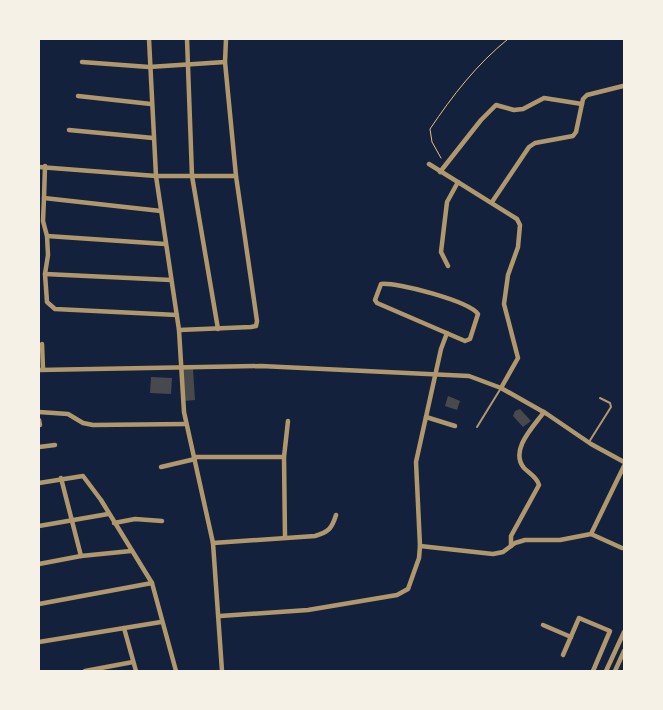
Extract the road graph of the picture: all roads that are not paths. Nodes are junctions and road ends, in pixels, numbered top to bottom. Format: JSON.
{"nodes":[{"id":1,"x":149,"y":39,"type":"edge"},
{"id":2,"x":187,"y":39,"type":"edge"},
{"id":3,"x":226,"y":39,"type":"edge"},
{"id":4,"x":82,"y":62,"type":"dead end"},
{"id":5,"x":225,"y":62,"type":"junction"},
{"id":6,"x":186,"y":65,"type":"junction"},
{"id":7,"x":149,"y":67,"type":"junction"},
{"id":8,"x":623,"y":86,"type":"edge"},
{"id":9,"x":78,"y":96,"type":"dead end"},
{"id":10,"x":151,"y":104,"type":"junction"},
{"id":11,"x":582,"y":104,"type":"junction"},
{"id":12,"x":69,"y":130,"type":"dead end"},
{"id":13,"x":153,"y":138,"type":"junction"},
{"id":14,"x":429,"y":164,"type":"dead end"},
{"id":15,"x":46,"y":166,"type":"junction"},
{"id":16,"x":39,"y":167,"type":"edge"},
{"id":17,"x":440,"y":172,"type":"junction"},
{"id":18,"x":156,"y":176,"type":"junction"},
{"id":19,"x":192,"y":176,"type":"junction"},
{"id":20,"x":236,"y":176,"type":"junction"},
{"id":21,"x":458,"y":182,"type":"junction"},
{"id":22,"x":44,"y":198,"type":"junction"},
{"id":23,"x":492,"y":202,"type":"junction"},
{"id":24,"x":161,"y":210,"type":"junction"},
{"id":25,"x":47,"y":236,"type":"junction"},
{"id":26,"x":165,"y":244,"type":"junction"},
{"id":27,"x":448,"y":266,"type":"dead end"},
{"id":28,"x":45,"y":274,"type":"junction"},
{"id":29,"x":171,"y":280,"type":"junction"},
{"id":30,"x":177,"y":315,"type":"junction"},
{"id":31,"x":218,"y":329,"type":"junction"},
{"id":32,"x":179,"y":330,"type":"junction"},
{"id":33,"x":447,"y":333,"type":"junction"},
{"id":34,"x":42,"y":344,"type":"dead end"},
{"id":35,"x":181,"y":368,"type":"junction"},
{"id":36,"x":41,"y":369,"type":"edge"},
{"id":37,"x":436,"y":375,"type":"junction"},
{"id":38,"x":502,"y":388,"type":"junction"},
{"id":39,"x":600,"y":398,"type":"dead end"},
{"id":40,"x":39,"y":412,"type":"edge"},
{"id":41,"x":544,"y":412,"type":"junction"},
{"id":42,"x":426,"y":417,"type":"junction"},
{"id":43,"x":288,"y":421,"type":"dead end"},
{"id":44,"x":186,"y":424,"type":"junction"},
{"id":45,"x":455,"y":426,"type":"dead end"},
{"id":46,"x":478,"y":427,"type":"dead end"},
{"id":47,"x":589,"y":443,"type":"junction"},
{"id":48,"x":55,"y":446,"type":"dead end"},
{"id":49,"x":39,"y":448,"type":"edge"},
{"id":50,"x":284,"y":457,"type":"junction"},
{"id":51,"x":194,"y":458,"type":"junction"},
{"id":52,"x":624,"y":464,"type":"edge"},
{"id":53,"x":161,"y":466,"type":"dead end"},
{"id":54,"x":61,"y":478,"type":"junction"},
{"id":55,"x":39,"y":483,"type":"edge"},
{"id":56,"x":108,"y":514,"type":"junction"},
{"id":57,"x":336,"y":515,"type":"dead end"},
{"id":58,"x":72,"y":520,"type":"junction"},
{"id":59,"x":162,"y":521,"type":"dead end"},
{"id":60,"x":114,"y":523,"type":"junction"},
{"id":61,"x":39,"y":526,"type":"edge"},
{"id":62,"x":591,"y":534,"type":"junction"},
{"id":63,"x":285,"y":537,"type":"junction"},
{"id":64,"x":213,"y":543,"type":"junction"},
{"id":65,"x":420,"y":546,"type":"junction"},
{"id":66,"x":511,"y":546,"type":"junction"},
{"id":67,"x":622,"y":548,"type":"dead end"},
{"id":68,"x":131,"y":551,"type":"junction"},
{"id":69,"x":81,"y":556,"type":"junction"},
{"id":70,"x":39,"y":564,"type":"edge"},
{"id":71,"x":152,"y":583,"type":"junction"},
{"id":72,"x":39,"y":604,"type":"edge"},
{"id":73,"x":220,"y":616,"type":"junction"},
{"id":74,"x":161,"y":622,"type":"junction"},
{"id":75,"x":543,"y":625,"type":"dead end"},
{"id":76,"x":124,"y":628,"type":"junction"},
{"id":77,"x":624,"y":632,"type":"edge"},
{"id":78,"x":571,"y":637,"type":"junction"},
{"id":79,"x":39,"y":642,"type":"edge"},
{"id":80,"x":624,"y":651,"type":"edge"},
{"id":81,"x":563,"y":656,"type":"dead end"},
{"id":82,"x":622,"y":661,"type":"edge"},
{"id":83,"x":133,"y":662,"type":"junction"},
{"id":84,"x":85,"y":671,"type":"edge"},
{"id":85,"x":136,"y":671,"type":"edge"},
{"id":86,"x":176,"y":671,"type":"edge"},
{"id":87,"x":222,"y":671,"type":"edge"},
{"id":88,"x":593,"y":671,"type":"edge"},
{"id":89,"x":606,"y":671,"type":"edge"},
{"id":90,"x":615,"y":671,"type":"edge"}],
"edges":[{"from":1,"to":7,"type":"street"},
{"from":2,"to":6,"type":"street"},
{"from":3,"to":5,"type":"street"},
{"from":4,"to":7,"type":"street"},
{"from":5,"to":6,"type":"street"},
{"from":5,"to":20,"type":"street"},
{"from":6,"to":7,"type":"street"},
{"from":6,"to":19,"type":"street"},
{"from":7,"to":10,"type":"street"},
{"from":8,"to":11,"type":"street"},
{"from":9,"to":10,"type":"street"},
{"from":10,"to":13,"type":"street"},
{"from":11,"to":17,"type":"street"},
{"from":11,"to":23,"type":"street"},
{"from":12,"to":13,"type":"street"},
{"from":13,"to":18,"type":"street"},
{"from":14,"to":17,"type":"street"},
{"from":15,"to":16,"type":"street"},
{"from":15,"to":18,"type":"street"},
{"from":15,"to":22,"type":"street"},
{"from":17,"to":21,"type":"street"},
{"from":18,"to":19,"type":"street"},
{"from":18,"to":24,"type":"street"},
{"from":19,"to":20,"type":"street"},
{"from":19,"to":31,"type":"street"},
{"from":20,"to":31,"type":"street"},
{"from":21,"to":23,"type":"street"},
{"from":21,"to":27,"type":"street"},
{"from":22,"to":24,"type":"street"},
{"from":22,"to":25,"type":"street"},
{"from":23,"to":38,"type":"street"},
{"from":24,"to":26,"type":"street"},
{"from":25,"to":26,"type":"street"},
{"from":25,"to":28,"type":"street"},
{"from":26,"to":29,"type":"street"},
{"from":28,"to":29,"type":"street"},
{"from":28,"to":30,"type":"street"},
{"from":29,"to":30,"type":"street"},
{"from":30,"to":32,"type":"street"},
{"from":31,"to":32,"type":"street"},
{"from":32,"to":35,"type":"street"},
{"from":33,"to":33,"type":"street"},
{"from":33,"to":37,"type":"street"},
{"from":34,"to":36,"type":"street"},
{"from":35,"to":36,"type":"street"},
{"from":35,"to":37,"type":"street"},
{"from":35,"to":44,"type":"street"},
{"from":37,"to":38,"type":"street"},
{"from":37,"to":42,"type":"street"},
{"from":38,"to":41,"type":"street"},
{"from":38,"to":46,"type":"lane"},
{"from":39,"to":47,"type":"lane"},
{"from":40,"to":44,"type":"street"},
{"from":41,"to":47,"type":"street"},
{"from":41,"to":66,"type":"street"},
{"from":42,"to":45,"type":"street"},
{"from":42,"to":65,"type":"street"},
{"from":43,"to":50,"type":"street"},
{"from":44,"to":51,"type":"street"},
{"from":47,"to":52,"type":"street"},
{"from":48,"to":49,"type":"street"},
{"from":50,"to":51,"type":"street"},
{"from":50,"to":63,"type":"street"},
{"from":51,"to":53,"type":"street"},
{"from":51,"to":64,"type":"street"},
{"from":52,"to":62,"type":"street"},
{"from":54,"to":55,"type":"street"},
{"from":54,"to":56,"type":"street"},
{"from":54,"to":58,"type":"street"},
{"from":56,"to":58,"type":"street"},
{"from":56,"to":60,"type":"street"},
{"from":57,"to":63,"type":"street"},
{"from":58,"to":61,"type":"street"},
{"from":58,"to":69,"type":"street"},
{"from":59,"to":60,"type":"street"},
{"from":60,"to":68,"type":"street"},
{"from":62,"to":66,"type":"street"},
{"from":62,"to":67,"type":"street"},
{"from":63,"to":64,"type":"street"},
{"from":64,"to":73,"type":"street"},
{"from":65,"to":66,"type":"street"},
{"from":65,"to":73,"type":"street"},
{"from":68,"to":69,"type":"street"},
{"from":68,"to":71,"type":"street"},
{"from":69,"to":70,"type":"street"},
{"from":71,"to":72,"type":"street"},
{"from":71,"to":74,"type":"street"},
{"from":73,"to":87,"type":"street"},
{"from":74,"to":76,"type":"street"},
{"from":74,"to":86,"type":"street"},
{"from":75,"to":78,"type":"street"},
{"from":76,"to":79,"type":"street"},
{"from":76,"to":83,"type":"street"},
{"from":77,"to":89,"type":"street"},
{"from":78,"to":81,"type":"street"},
{"from":78,"to":88,"type":"street"},
{"from":80,"to":82,"type":"street"},
{"from":82,"to":90,"type":"street"},
{"from":83,"to":84,"type":"street"},
{"from":83,"to":85,"type":"street"}]}
